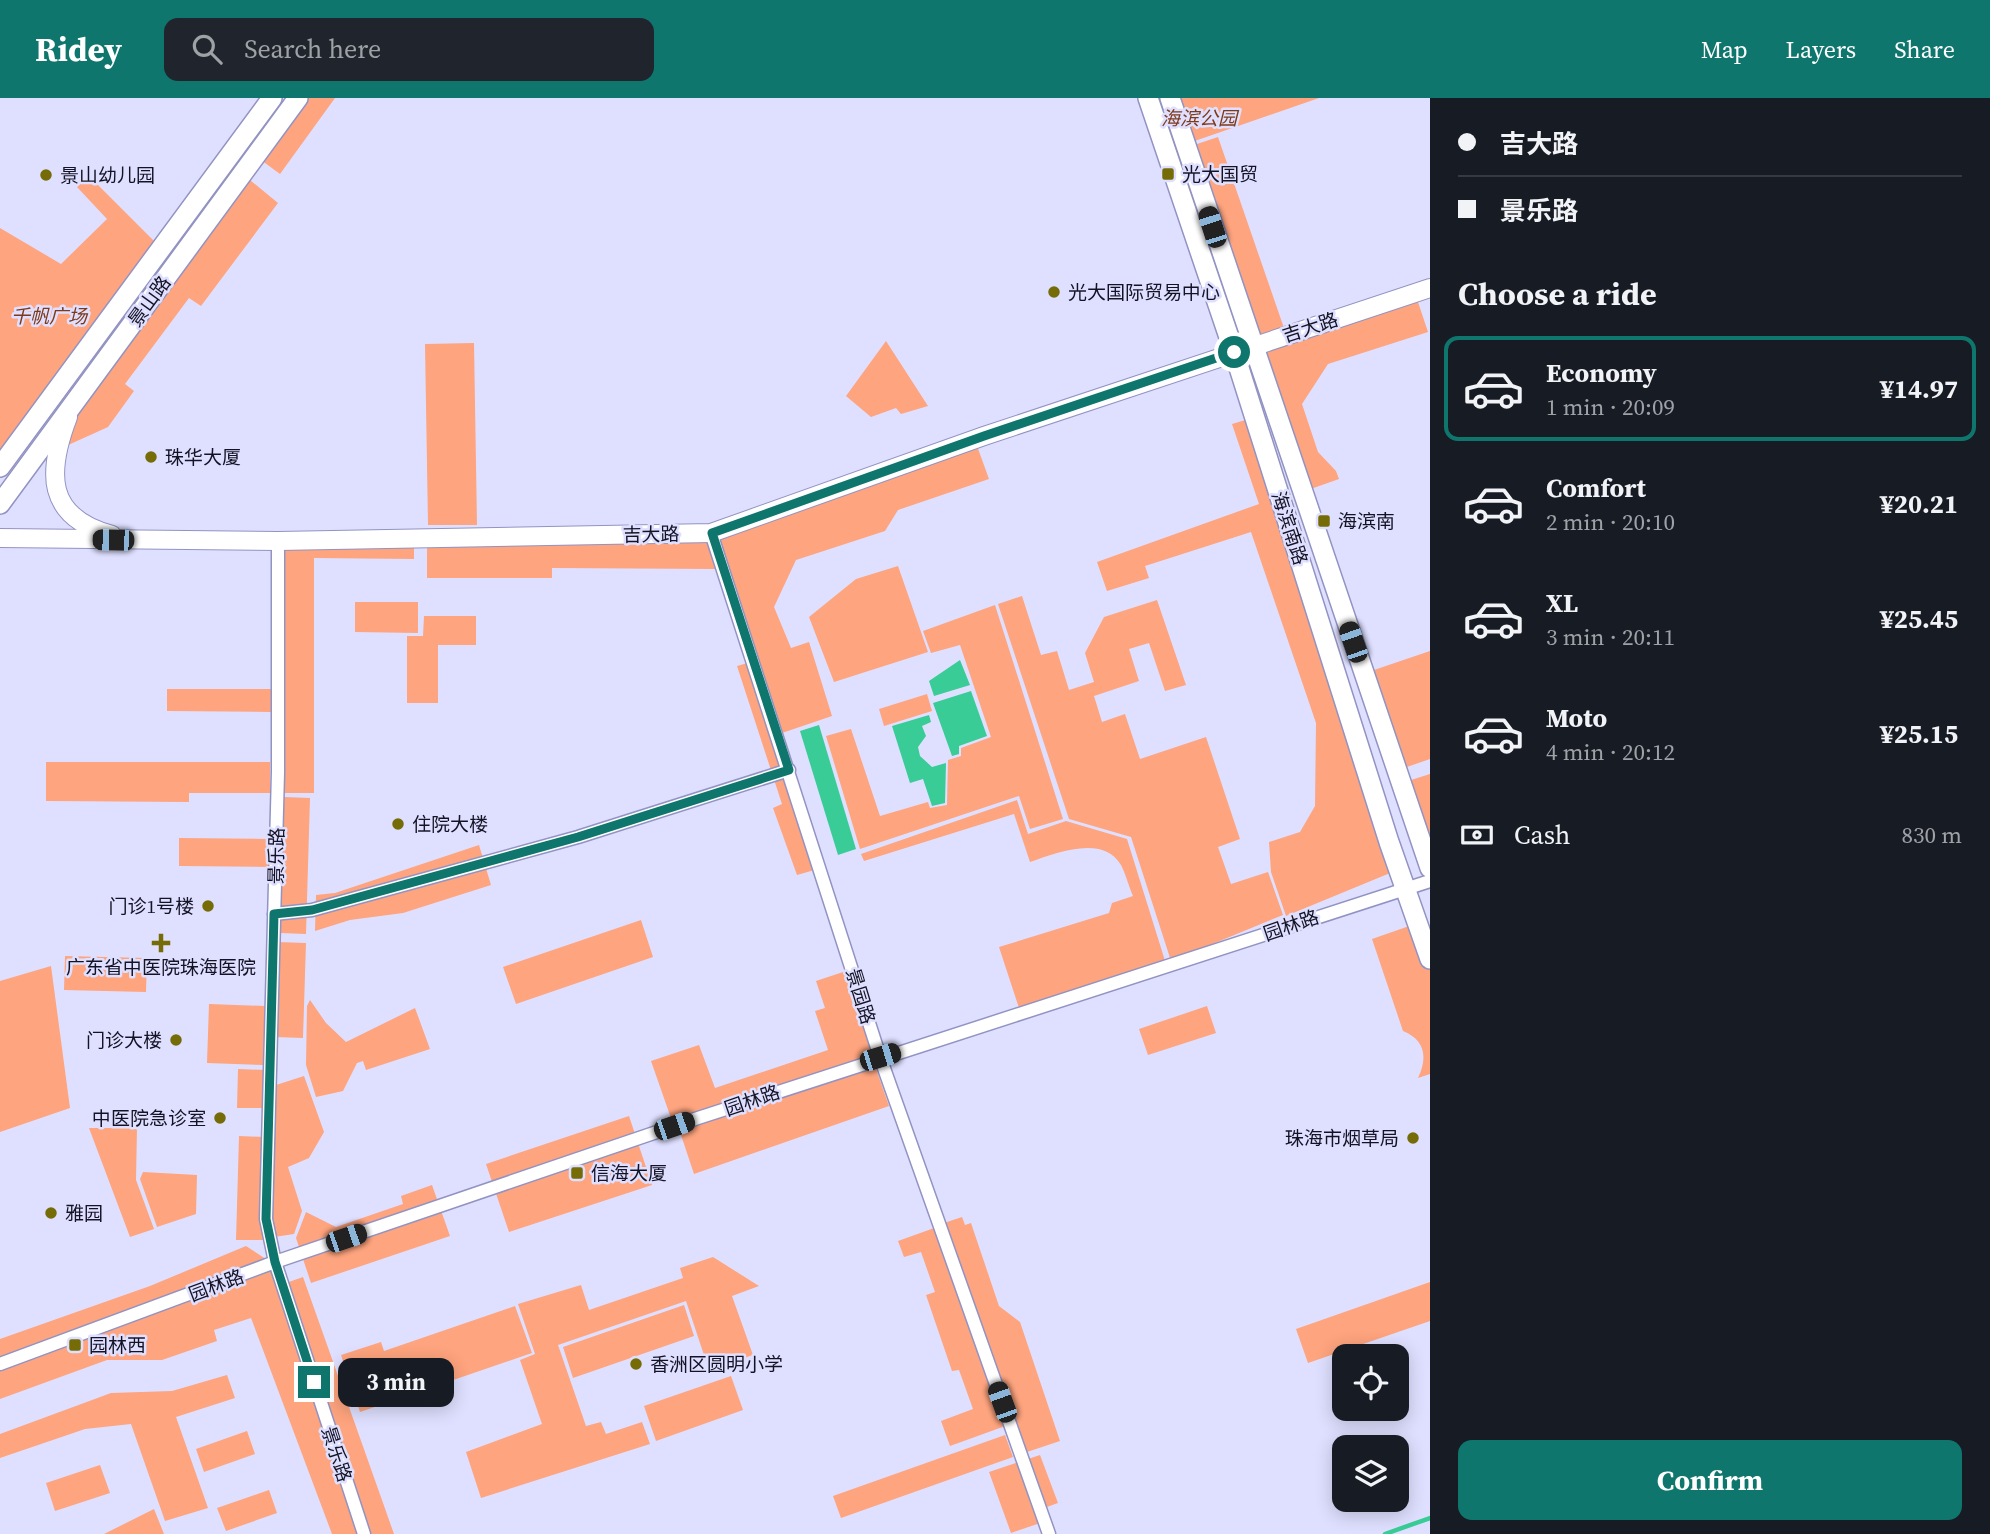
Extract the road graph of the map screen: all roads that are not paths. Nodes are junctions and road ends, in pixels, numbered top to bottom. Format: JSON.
{"nodes":[{"id":1,"x":272,"y":98,"type":"edge"},
{"id":2,"x":299,"y":98,"type":"edge"},
{"id":3,"x":1148,"y":98,"type":"edge"},
{"id":4,"x":1170,"y":98,"type":"edge"},
{"id":5,"x":1430,"y":288,"type":"edge"},
{"id":6,"x":1243,"y":349,"type":"junction"},
{"id":7,"x":72,"y":406,"type":"junction"},
{"id":8,"x":0,"y":467,"type":"edge"},
{"id":9,"x":0,"y":504,"type":"edge"},
{"id":10,"x":712,"y":533,"type":"junction"},
{"id":11,"x":0,"y":538,"type":"edge"},
{"id":12,"x":132,"y":540,"type":"junction"},
{"id":13,"x":278,"y":541,"type":"junction"},
{"id":14,"x":789,"y":770,"type":"junction"},
{"id":15,"x":1430,"y":868,"type":"edge"},
{"id":16,"x":1430,"y":881,"type":"edge"},
{"id":17,"x":1405,"y":890,"type":"junction"},
{"id":18,"x":274,"y":914,"type":"junction"},
{"id":19,"x":1424,"y":923,"type":"edge"},
{"id":20,"x":1430,"y":959,"type":"edge"},
{"id":21,"x":880,"y":1057,"type":"junction"},
{"id":22,"x":275,"y":1262,"type":"junction"},
{"id":23,"x":0,"y":1364,"type":"edge"},
{"id":24,"x":363,"y":1534,"type":"edge"},
{"id":25,"x":1049,"y":1534,"type":"edge"}],
"edges":[{"from":1,"to":8,"type":"main road","name":"景山路"},
{"from":2,"to":7,"type":"main road","name":"景山路"},
{"from":3,"to":6,"type":"main road","name":"海滨南路"},
{"from":4,"to":6,"type":"main road","name":"海滨南路"},
{"from":5,"to":6,"type":"main road","name":"吉大路"},
{"from":6,"to":10,"type":"main road","name":"吉大路"},
{"from":6,"to":15,"type":"main road","name":"海滨南路"},
{"from":6,"to":17,"type":"main road","name":"海滨南路"},
{"from":7,"to":9,"type":"main road","name":"景山路"},
{"from":7,"to":12,"type":"main road"},
{"from":10,"to":13,"type":"main road","name":"吉大路"},
{"from":10,"to":14,"type":"street","name":"景园路"},
{"from":11,"to":12,"type":"main road","name":"吉大路"},
{"from":12,"to":13,"type":"main road","name":"吉大路"},
{"from":13,"to":18,"type":"street","name":"景乐路"},
{"from":14,"to":18,"type":"street"},
{"from":14,"to":21,"type":"street","name":"景园路"},
{"from":16,"to":17,"type":"street","name":"园林路"},
{"from":17,"to":19,"type":"main road","name":"海滨南路"},
{"from":17,"to":21,"type":"street","name":"园林路"},
{"from":18,"to":22,"type":"street","name":"景乐路"},
{"from":19,"to":20,"type":"main road","name":"海滨南路"},
{"from":21,"to":22,"type":"street","name":"园林路"},
{"from":21,"to":25,"type":"street","name":"景园路"},
{"from":22,"to":23,"type":"street","name":"园林路"},
{"from":22,"to":24,"type":"street","name":"景乐路"}]}
